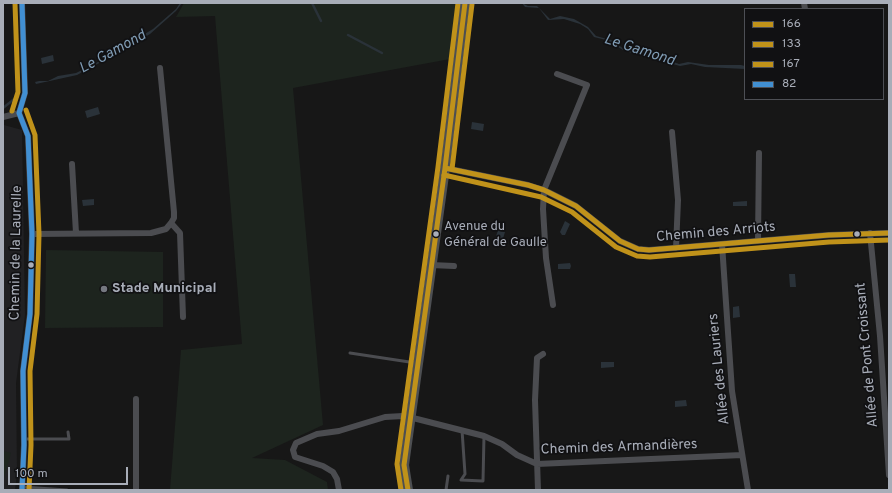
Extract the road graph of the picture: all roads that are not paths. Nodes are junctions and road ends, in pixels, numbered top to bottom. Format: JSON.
{"nodes":[{"id":1,"x":22,"y":3,"type":"edge"},
{"id":2,"x":465,"y":3,"type":"edge"},
{"id":3,"x":160,"y":68,"type":"dead end"},
{"id":4,"x":557,"y":74,"type":"dead end"},
{"id":5,"x":19,"y":114,"type":"junction"},
{"id":6,"x":3,"y":117,"type":"edge"},
{"id":7,"x":672,"y":132,"type":"dead end"},
{"id":8,"x":758,"y":153,"type":"dead end"},
{"id":9,"x":72,"y":164,"type":"dead end"},
{"id":10,"x":445,"y":168,"type":"junction"},
{"id":11,"x":544,"y":190,"type":"junction"},
{"id":12,"x":170,"y":223,"type":"junction"},
{"id":13,"x":76,"y":233,"type":"junction"},
{"id":14,"x":870,"y":233,"type":"junction"},
{"id":15,"x":889,"y":233,"type":"edge"},
{"id":16,"x":32,"y":234,"type":"junction"},
{"id":17,"x":758,"y":241,"type":"junction"},
{"id":18,"x":722,"y":244,"type":"junction"},
{"id":19,"x":676,"y":248,"type":"junction"},
{"id":20,"x":431,"y":265,"type":"junction"},
{"id":21,"x":454,"y":266,"type":"dead end"},
{"id":22,"x":553,"y":305,"type":"dead end"},
{"id":23,"x":184,"y":317,"type":"dead end"},
{"id":24,"x":350,"y":353,"type":"dead end"},
{"id":25,"x":543,"y":354,"type":"dead end"},
{"id":26,"x":418,"y":363,"type":"junction"},
{"id":27,"x":136,"y":399,"type":"dead end"},
{"id":28,"x":411,"y":417,"type":"junction"},
{"id":29,"x":462,"y":430,"type":"junction"},
{"id":30,"x":68,"y":432,"type":"dead end"},
{"id":31,"x":484,"y":436,"type":"junction"},
{"id":32,"x":24,"y":439,"type":"junction"},
{"id":33,"x":888,"y":452,"type":"edge"},
{"id":34,"x":742,"y":455,"type":"junction"},
{"id":35,"x":537,"y":464,"type":"junction"},
{"id":36,"x":889,"y":475,"type":"edge"},
{"id":37,"x":448,"y":476,"type":"dead end"},
{"id":38,"x":68,"y":486,"type":"dead end"},
{"id":39,"x":22,"y":489,"type":"edge"},
{"id":40,"x":67,"y":490,"type":"edge"},
{"id":41,"x":136,"y":490,"type":"edge"},
{"id":42,"x":339,"y":490,"type":"edge"},
{"id":43,"x":408,"y":490,"type":"edge"},
{"id":44,"x":446,"y":490,"type":"edge"},
{"id":45,"x":538,"y":490,"type":"edge"},
{"id":46,"x":748,"y":490,"type":"edge"}],
"edges":[{"from":1,"to":5,"type":"street"},
{"from":2,"to":10,"type":"main road"},
{"from":3,"to":12,"type":"street"},
{"from":4,"to":11,"type":"street"},
{"from":5,"to":6,"type":"street"},
{"from":5,"to":16,"type":"street","name":"Chemin de la Laurelle"},
{"from":7,"to":19,"type":"street"},
{"from":8,"to":17,"type":"street"},
{"from":9,"to":13,"type":"street"},
{"from":10,"to":11,"type":"street","name":"Chemin des Arriots"},
{"from":10,"to":20,"type":"main road"},
{"from":11,"to":19,"type":"street","name":"Chemin des Arriots"},
{"from":11,"to":22,"type":"street"},
{"from":12,"to":13,"type":"street"},
{"from":12,"to":23,"type":"street"},
{"from":13,"to":16,"type":"street"},
{"from":14,"to":15,"type":"street","name":"Chemin des Arriots"},
{"from":14,"to":17,"type":"street","name":"Chemin des Arriots"},
{"from":14,"to":33,"type":"street","name":"Allée de Pont Croissant"},
{"from":16,"to":32,"type":"street","name":"Chemin de la Laurelle"},
{"from":17,"to":18,"type":"street","name":"Chemin des Arriots"},
{"from":18,"to":19,"type":"street","name":"Chemin des Arriots"},
{"from":18,"to":34,"type":"street","name":"Allée des Lauriers"},
{"from":20,"to":21,"type":"street"},
{"from":20,"to":26,"type":"main road"},
{"from":24,"to":26,"type":"lane"},
{"from":25,"to":35,"type":"street"},
{"from":26,"to":28,"type":"main road"},
{"from":27,"to":41,"type":"street"},
{"from":28,"to":29,"type":"street","name":"Chemin des Armandières"},
{"from":28,"to":42,"type":"street","name":"Chemin des Armandières"},
{"from":28,"to":43,"type":"main road"},
{"from":29,"to":31,"type":"street","name":"Chemin des Armandières"},
{"from":29,"to":31,"type":"lane"},
{"from":30,"to":32,"type":"lane"},
{"from":31,"to":35,"type":"street","name":"Chemin des Armandières"},
{"from":32,"to":39,"type":"street","name":"Chemin de la Laurelle"},
{"from":33,"to":36,"type":"street","name":"Allée de Pont Croissant"},
{"from":34,"to":35,"type":"street","name":"Chemin des Armandières"},
{"from":34,"to":46,"type":"street","name":"Allée des Lauriers"},
{"from":35,"to":45,"type":"street"},
{"from":37,"to":44,"type":"lane"},
{"from":38,"to":40,"type":"lane"},
{"from":39,"to":40,"type":"lane"}]}
